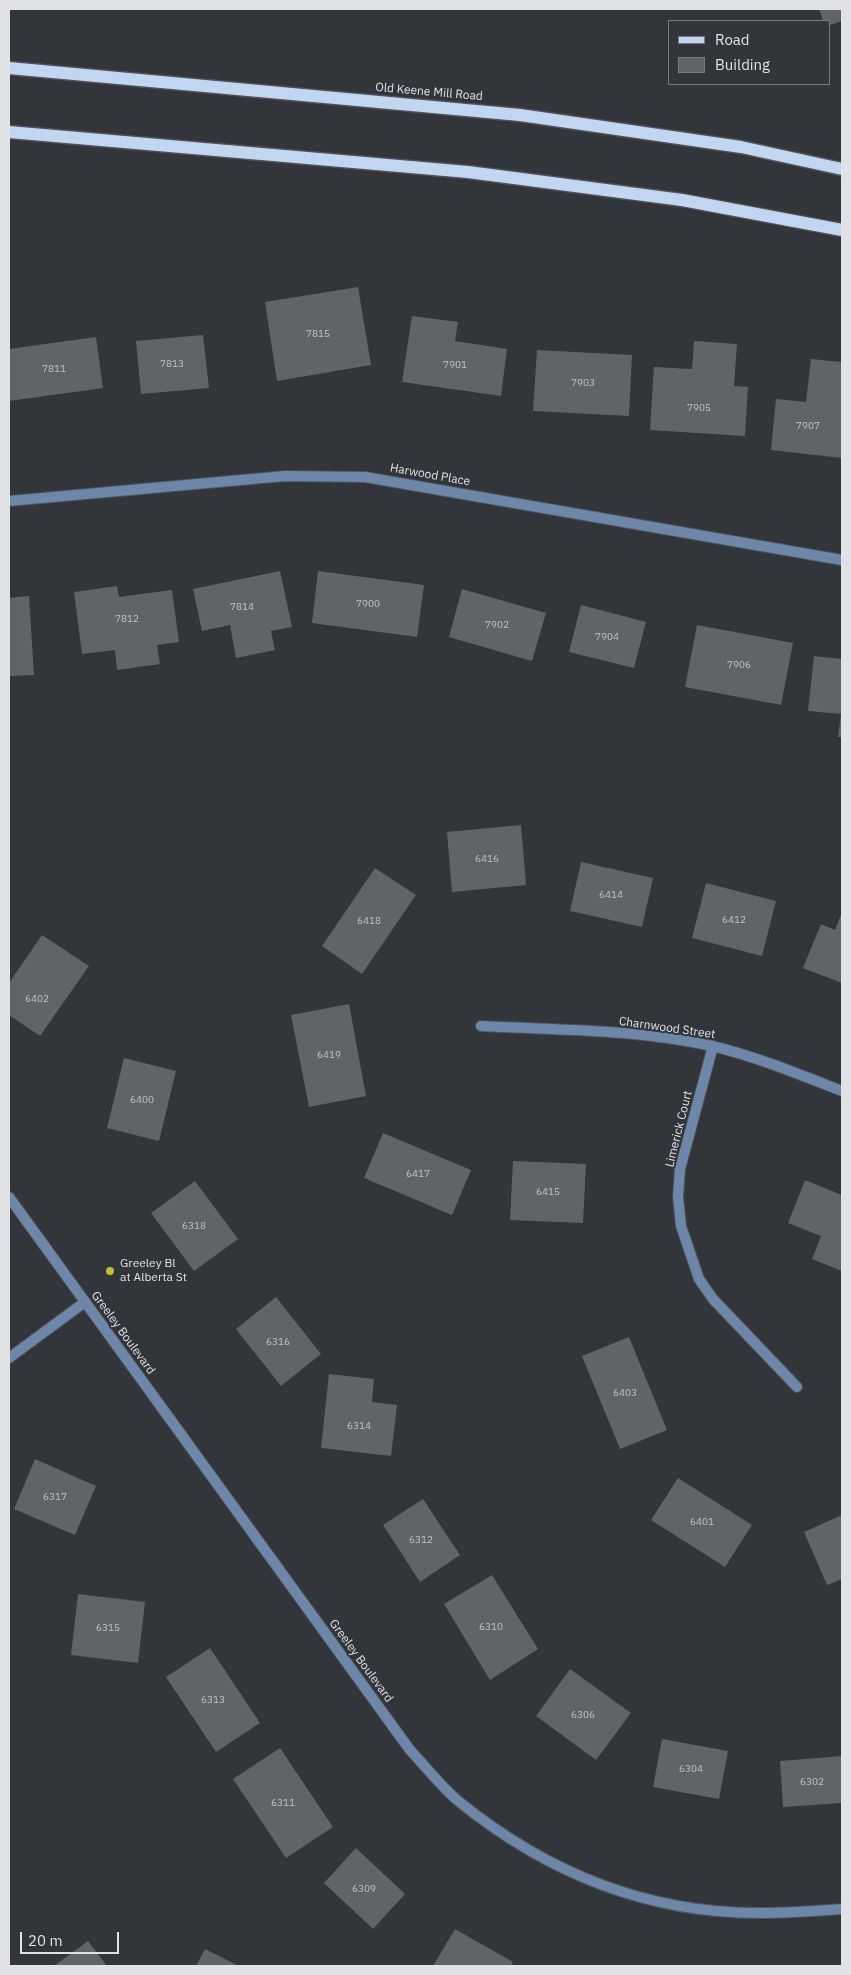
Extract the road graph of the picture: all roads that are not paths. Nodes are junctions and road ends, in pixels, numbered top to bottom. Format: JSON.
{"nodes":[{"id":1,"x":9,"y":68,"type":"edge"},
{"id":2,"x":9,"y":132,"type":"edge"},
{"id":3,"x":842,"y":169,"type":"edge"},
{"id":4,"x":842,"y":230,"type":"edge"},
{"id":5,"x":9,"y":501,"type":"edge"},
{"id":6,"x":842,"y":560,"type":"edge"},
{"id":7,"x":481,"y":1026,"type":"dead end"},
{"id":8,"x":713,"y":1046,"type":"junction"},
{"id":9,"x":842,"y":1090,"type":"edge"},
{"id":10,"x":9,"y":1197,"type":"edge"},
{"id":11,"x":85,"y":1302,"type":"junction"},
{"id":12,"x":9,"y":1358,"type":"edge"},
{"id":13,"x":797,"y":1387,"type":"dead end"},
{"id":14,"x":842,"y":1909,"type":"edge"}],
"edges":[{"from":1,"to":3,"type":"main road","name":"Old Keene Mill Road"},
{"from":2,"to":4,"type":"main road"},
{"from":5,"to":6,"type":"street","name":"Harwood Place"},
{"from":7,"to":8,"type":"street","name":"Charnwood Street"},
{"from":8,"to":9,"type":"street","name":"Charnwood Street"},
{"from":8,"to":13,"type":"street","name":"Limerick Court"},
{"from":10,"to":11,"type":"street","name":"Greeley Boulevard"},
{"from":11,"to":12,"type":"street"},
{"from":11,"to":14,"type":"street","name":"Greeley Boulevard"}]}
